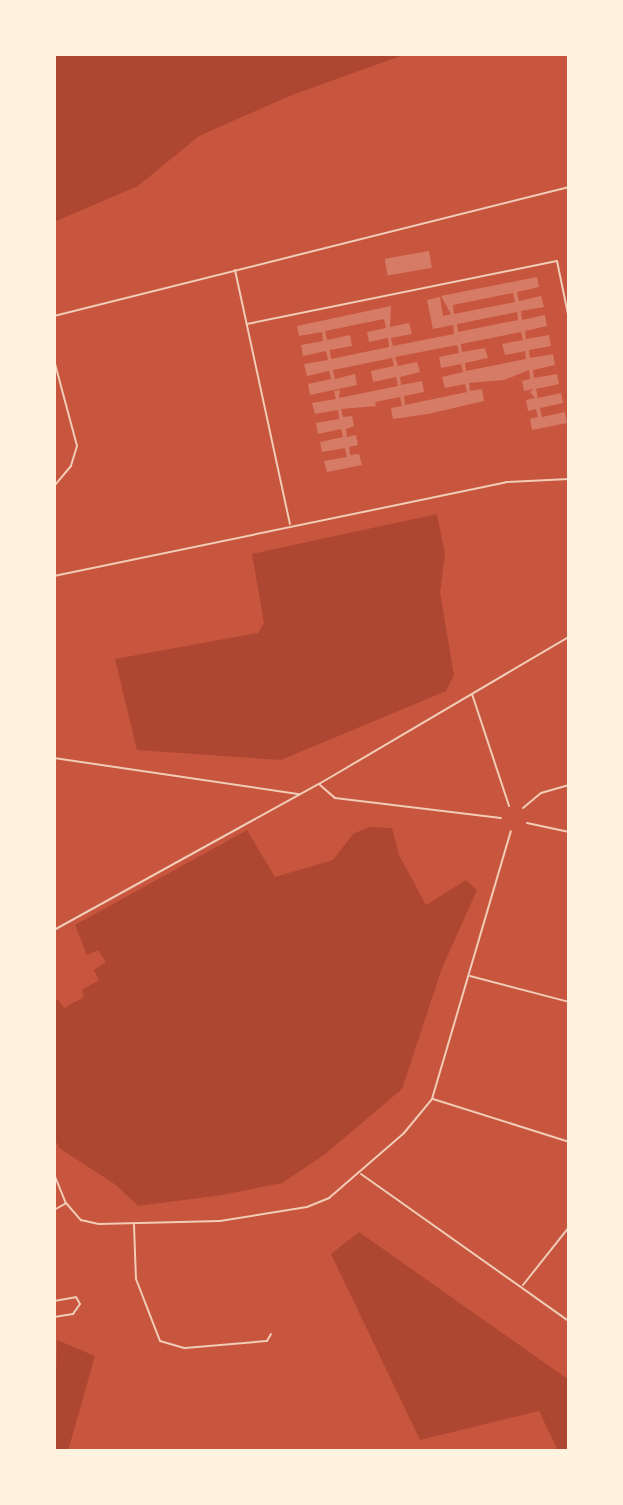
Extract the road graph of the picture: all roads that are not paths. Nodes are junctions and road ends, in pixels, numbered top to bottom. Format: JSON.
{"nodes":[{"id":1,"x":569,"y":187,"type":"edge"},
{"id":2,"x":235,"y":270,"type":"junction"},
{"id":3,"x":54,"y":316,"type":"edge"},
{"id":4,"x":569,"y":319,"type":"edge"},
{"id":5,"x":247,"y":324,"type":"junction"},
{"id":6,"x":54,"y":360,"type":"edge"},
{"id":7,"x":569,"y":479,"type":"edge"},
{"id":8,"x":54,"y":486,"type":"edge"},
{"id":9,"x":290,"y":525,"type":"junction"},
{"id":10,"x":54,"y":576,"type":"edge"},
{"id":11,"x":569,"y":637,"type":"edge"},
{"id":12,"x":472,"y":693,"type":"junction"},
{"id":13,"x":54,"y":758,"type":"edge"},
{"id":14,"x":319,"y":784,"type":"junction"},
{"id":15,"x":569,"y":785,"type":"edge"},
{"id":16,"x":300,"y":794,"type":"junction"},
{"id":17,"x":509,"y":806,"type":"dead end"},
{"id":18,"x":523,"y":808,"type":"dead end"},
{"id":19,"x":501,"y":818,"type":"dead end"},
{"id":20,"x":527,"y":823,"type":"dead end"},
{"id":21,"x":511,"y":831,"type":"dead end"},
{"id":22,"x":569,"y":832,"type":"edge"},
{"id":23,"x":54,"y":930,"type":"edge"},
{"id":24,"x":469,"y":976,"type":"junction"},
{"id":25,"x":569,"y":1002,"type":"edge"},
{"id":26,"x":432,"y":1099,"type":"junction"},
{"id":27,"x":569,"y":1142,"type":"edge"},
{"id":28,"x":360,"y":1173,"type":"junction"},
{"id":29,"x":54,"y":1174,"type":"edge"},
{"id":30,"x":55,"y":1181,"type":"edge"},
{"id":31,"x":66,"y":1203,"type":"junction"},
{"id":32,"x":54,"y":1210,"type":"edge"},
{"id":33,"x":134,"y":1224,"type":"junction"},
{"id":34,"x":569,"y":1227,"type":"edge"},
{"id":35,"x":523,"y":1286,"type":"junction"},
{"id":36,"x":54,"y":1301,"type":"edge"},
{"id":37,"x":54,"y":1317,"type":"edge"},
{"id":38,"x":569,"y":1321,"type":"edge"},
{"id":39,"x":271,"y":1334,"type":"dead end"}],
"edges":[{"from":1,"to":2,"type":"lane"},
{"from":2,"to":3,"type":"lane"},
{"from":2,"to":5,"type":"lane"},
{"from":4,"to":5,"type":"lane"},
{"from":5,"to":9,"type":"lane"},
{"from":6,"to":8,"type":"lane"},
{"from":7,"to":9,"type":"lane"},
{"from":9,"to":10,"type":"lane"},
{"from":11,"to":12,"type":"lane"},
{"from":12,"to":14,"type":"lane"},
{"from":12,"to":17,"type":"lane"},
{"from":13,"to":16,"type":"lane"},
{"from":14,"to":16,"type":"lane"},
{"from":14,"to":19,"type":"lane"},
{"from":15,"to":18,"type":"lane"},
{"from":16,"to":23,"type":"lane"},
{"from":20,"to":22,"type":"lane"},
{"from":21,"to":24,"type":"lane"},
{"from":24,"to":25,"type":"lane"},
{"from":24,"to":26,"type":"lane"},
{"from":26,"to":27,"type":"lane"},
{"from":26,"to":28,"type":"lane"},
{"from":28,"to":33,"type":"lane"},
{"from":28,"to":35,"type":"lane"},
{"from":29,"to":30,"type":"lane"},
{"from":30,"to":31,"type":"lane"},
{"from":31,"to":32,"type":"lane"},
{"from":31,"to":33,"type":"lane"},
{"from":33,"to":39,"type":"lane"},
{"from":34,"to":35,"type":"lane"},
{"from":35,"to":38,"type":"lane"},
{"from":36,"to":37,"type":"lane"}]}
